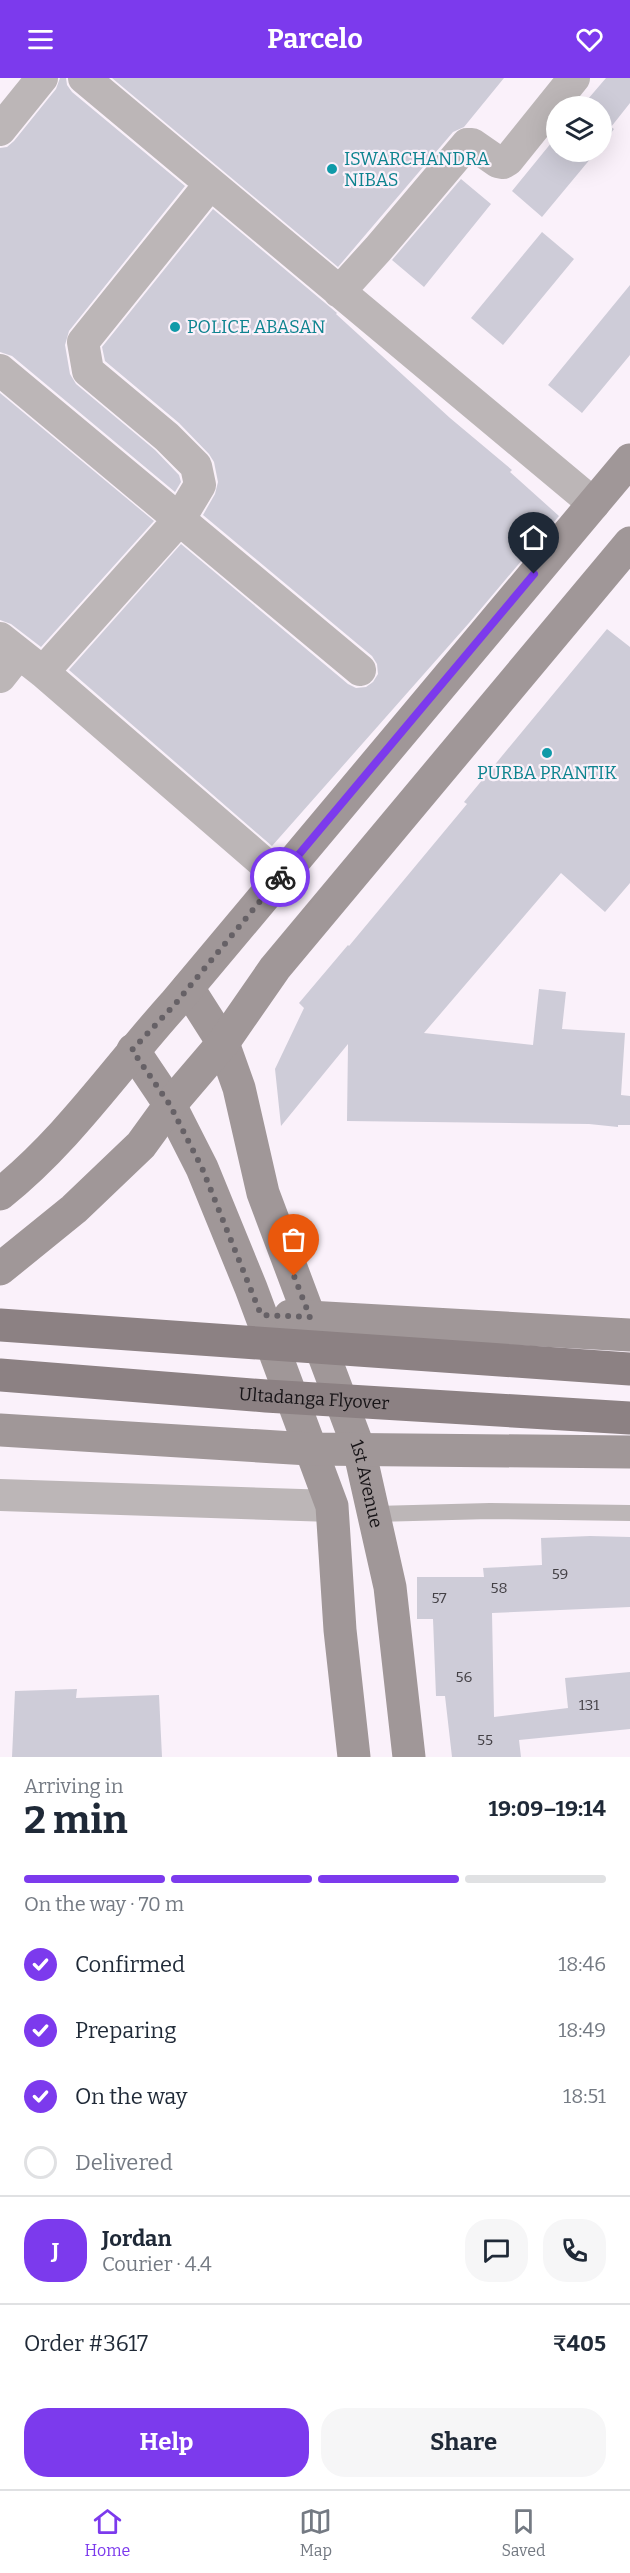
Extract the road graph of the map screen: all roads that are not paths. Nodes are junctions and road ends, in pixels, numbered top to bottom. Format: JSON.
{"nodes":[{"id":1,"x":42,"y":78,"type":"edge"},
{"id":2,"x":84,"y":78,"type":"edge"},
{"id":3,"x":574,"y":78,"type":"edge"},
{"id":4,"x":0,"y":130,"type":"edge"},
{"id":5,"x":210,"y":184,"type":"junction"},
{"id":6,"x":339,"y":292,"type":"junction"},
{"id":7,"x":0,"y":370,"type":"edge"},
{"id":8,"x":630,"y":460,"type":"edge"},
{"id":9,"x":594,"y":504,"type":"junction"},
{"id":10,"x":179,"y":520,"type":"junction"},
{"id":11,"x":630,"y":543,"type":"edge"},
{"id":12,"x":6,"y":656,"type":"edge"},
{"id":13,"x":360,"y":670,"type":"dead end"},
{"id":14,"x":43,"y":672,"type":"junction"},
{"id":15,"x":280,"y":877,"type":"junction"},
{"id":16,"x":188,"y":988,"type":"junction"},
{"id":17,"x":223,"y":1043,"type":"junction"},
{"id":18,"x":132,"y":1050,"type":"junction"},
{"id":19,"x":170,"y":1105,"type":"junction"},
{"id":20,"x":0,"y":1194,"type":"edge"},
{"id":21,"x":0,"y":1269,"type":"edge"},
{"id":22,"x":261,"y":1315,"type":"junction"},
{"id":23,"x":310,"y":1317,"type":"junction"},
{"id":24,"x":0,"y":1325,"type":"edge"},
{"id":25,"x":630,"y":1335,"type":"edge"},
{"id":26,"x":630,"y":1369,"type":"edge"},
{"id":27,"x":0,"y":1375,"type":"edge"},
{"id":28,"x":630,"y":1418,"type":"edge"},
{"id":29,"x":0,"y":1430,"type":"edge"},
{"id":30,"x":309,"y":1449,"type":"junction"},
{"id":31,"x":359,"y":1449,"type":"junction"},
{"id":32,"x":630,"y":1452,"type":"edge"},
{"id":33,"x":0,"y":1495,"type":"edge"},
{"id":34,"x":332,"y":1506,"type":"junction"},
{"id":35,"x":630,"y":1513,"type":"edge"},
{"id":36,"x":375,"y":1514,"type":"junction"},
{"id":37,"x":354,"y":1757,"type":"edge"},
{"id":38,"x":409,"y":1757,"type":"edge"}],
"edges":[{"from":1,"to":4,"type":"street"},
{"from":2,"to":5,"type":"street"},
{"from":3,"to":6,"type":"street"},
{"from":5,"to":6,"type":"street"},
{"from":5,"to":10,"type":"street"},
{"from":6,"to":9,"type":"street"},
{"from":7,"to":10,"type":"street"},
{"from":8,"to":9,"type":"main road"},
{"from":9,"to":15,"type":"main road"},
{"from":10,"to":13,"type":"street"},
{"from":10,"to":14,"type":"street"},
{"from":11,"to":17,"type":"main road"},
{"from":12,"to":14,"type":"street"},
{"from":14,"to":15,"type":"street"},
{"from":15,"to":16,"type":"main road"},
{"from":16,"to":17,"type":"main road","name":"1st Avenue"},
{"from":16,"to":18,"type":"main road"},
{"from":17,"to":19,"type":"main road"},
{"from":17,"to":23,"type":"main road","name":"1st Avenue"},
{"from":18,"to":19,"type":"main road"},
{"from":18,"to":20,"type":"main road"},
{"from":19,"to":21,"type":"main road"},
{"from":19,"to":22,"type":"main road"},
{"from":22,"to":23,"type":"main road"},
{"from":22,"to":30,"type":"main road"},
{"from":23,"to":25,"type":"main road"},
{"from":23,"to":31,"type":"main road","name":"1st Avenue"},
{"from":24,"to":26,"type":"main road"},
{"from":27,"to":28,"type":"main road","name":"Ultadanga Flyover"},
{"from":29,"to":30,"type":"main road"},
{"from":30,"to":31,"type":"main road"},
{"from":30,"to":34,"type":"main road"},
{"from":31,"to":32,"type":"main road"},
{"from":31,"to":36,"type":"main road","name":"1st Avenue"},
{"from":33,"to":34,"type":"street"},
{"from":34,"to":37,"type":"main road"},
{"from":35,"to":36,"type":"lane"},
{"from":36,"to":38,"type":"main road","name":"1st Avenue"}]}
